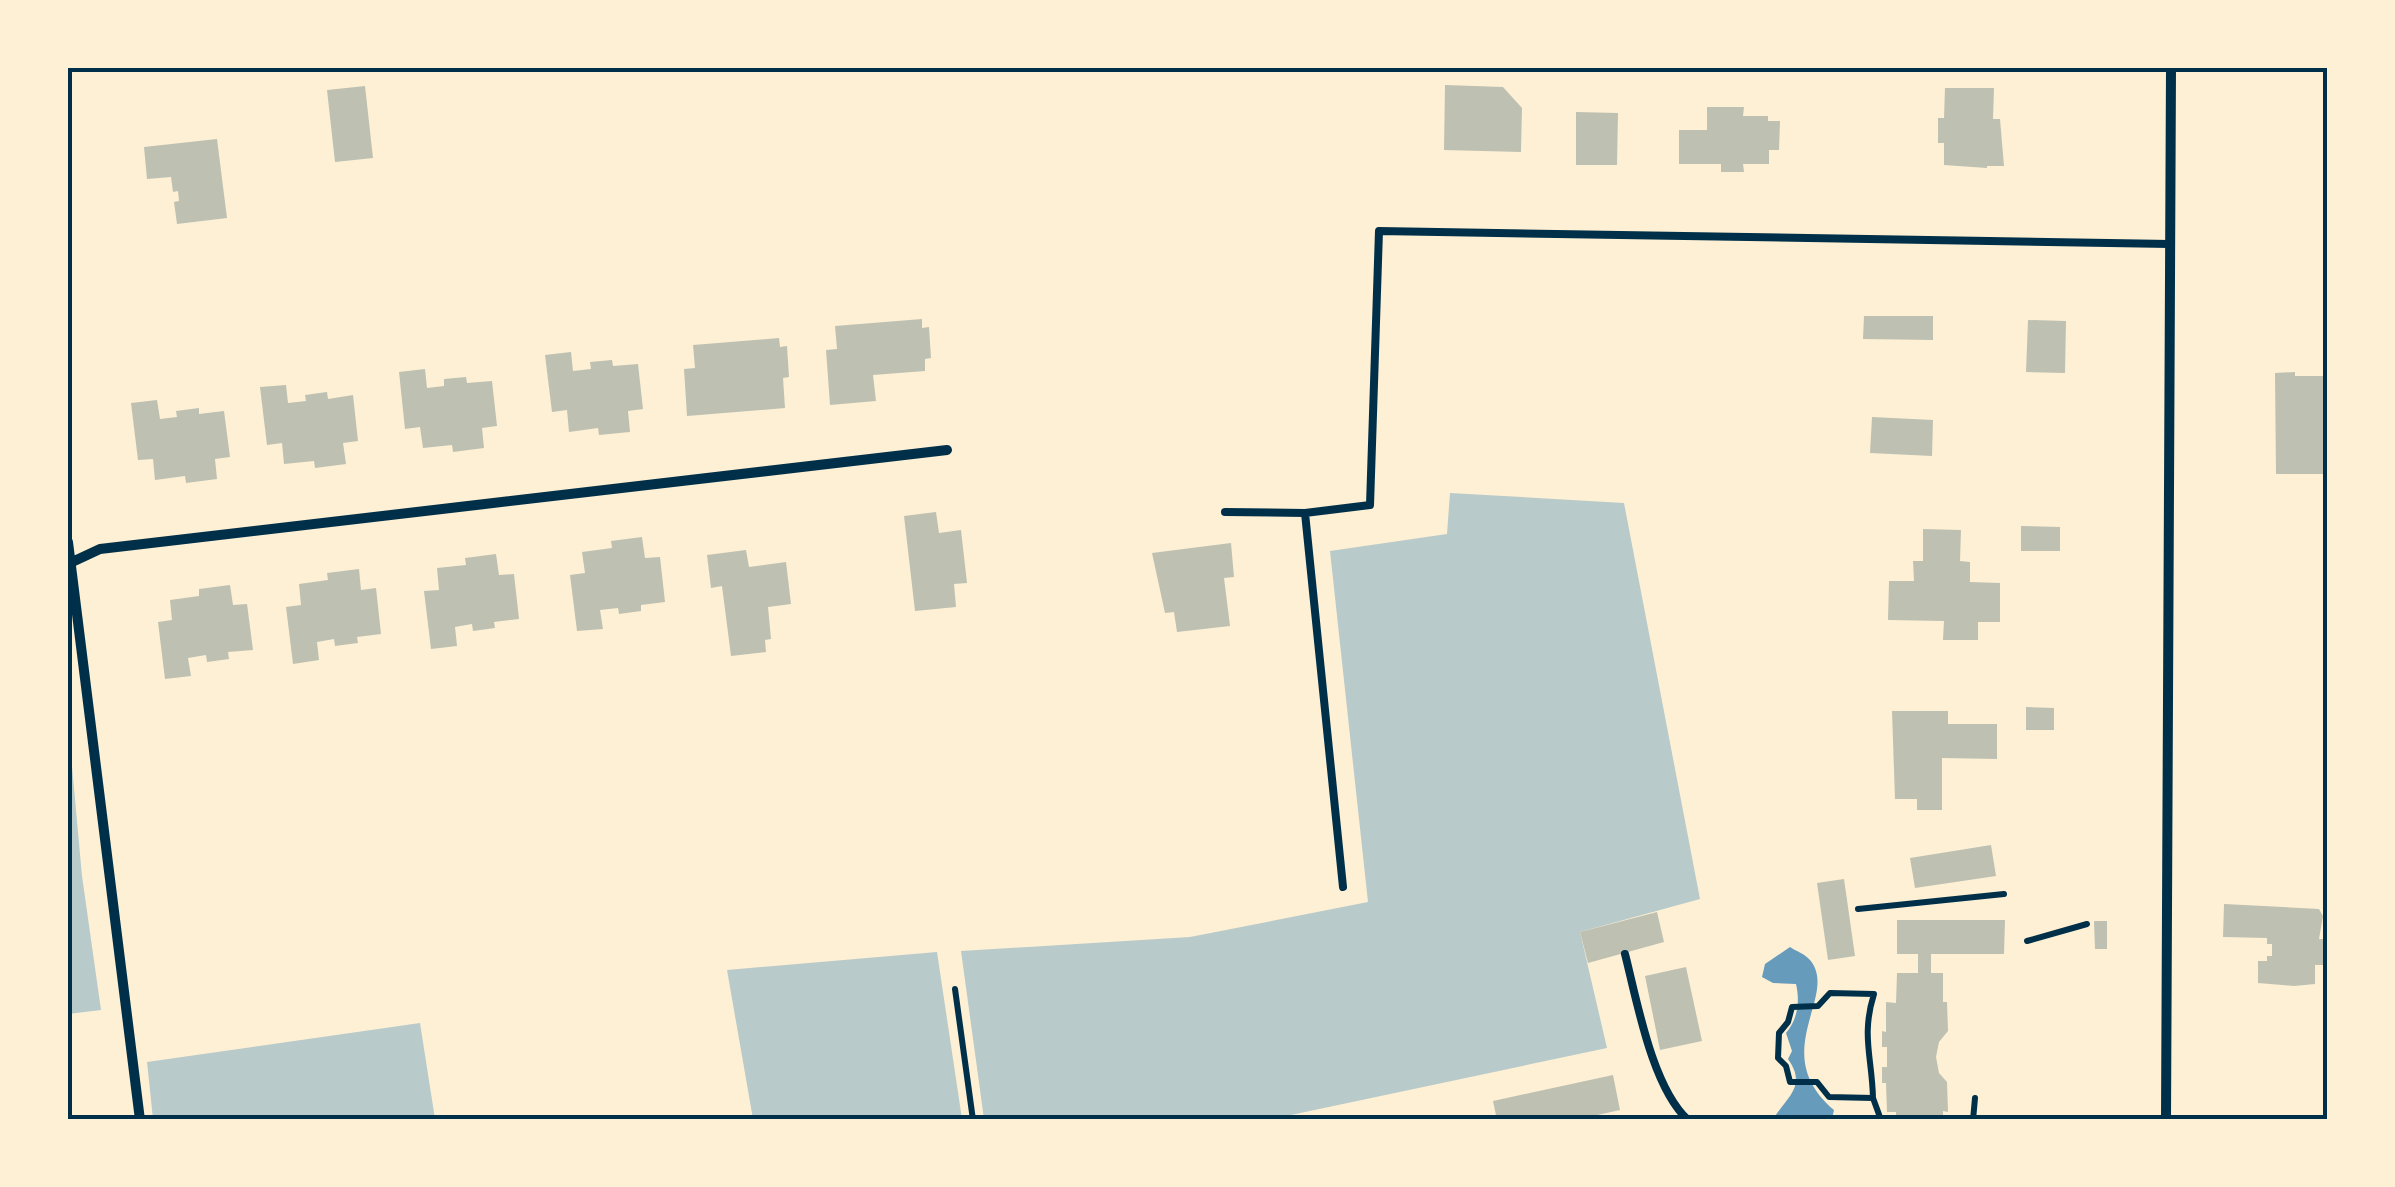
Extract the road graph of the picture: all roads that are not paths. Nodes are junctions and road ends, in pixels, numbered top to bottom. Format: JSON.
{"nodes":[{"id":1,"x":2170,"y":68,"type":"edge"},
{"id":2,"x":2170,"y":244,"type":"junction"},
{"id":3,"x":947,"y":450,"type":"dead end"},
{"id":4,"x":1225,"y":512,"type":"dead end"},
{"id":5,"x":1305,"y":513,"type":"junction"},
{"id":6,"x":68,"y":542,"type":"edge"},
{"id":7,"x":70,"y":563,"type":"junction"},
{"id":8,"x":1343,"y":888,"type":"dead end"},
{"id":9,"x":1625,"y":954,"type":"dead end"},
{"id":10,"x":140,"y":1120,"type":"edge"},
{"id":11,"x":1688,"y":1120,"type":"edge"},
{"id":12,"x":2166,"y":1120,"type":"edge"}],
"edges":[{"from":1,"to":2,"type":"street"},
{"from":2,"to":5,"type":"lane"},
{"from":2,"to":12,"type":"street"},
{"from":3,"to":7,"type":"street"},
{"from":4,"to":5,"type":"lane"},
{"from":5,"to":8,"type":"lane"},
{"from":6,"to":7,"type":"street"},
{"from":7,"to":10,"type":"street"},
{"from":9,"to":11,"type":"lane"}]}
